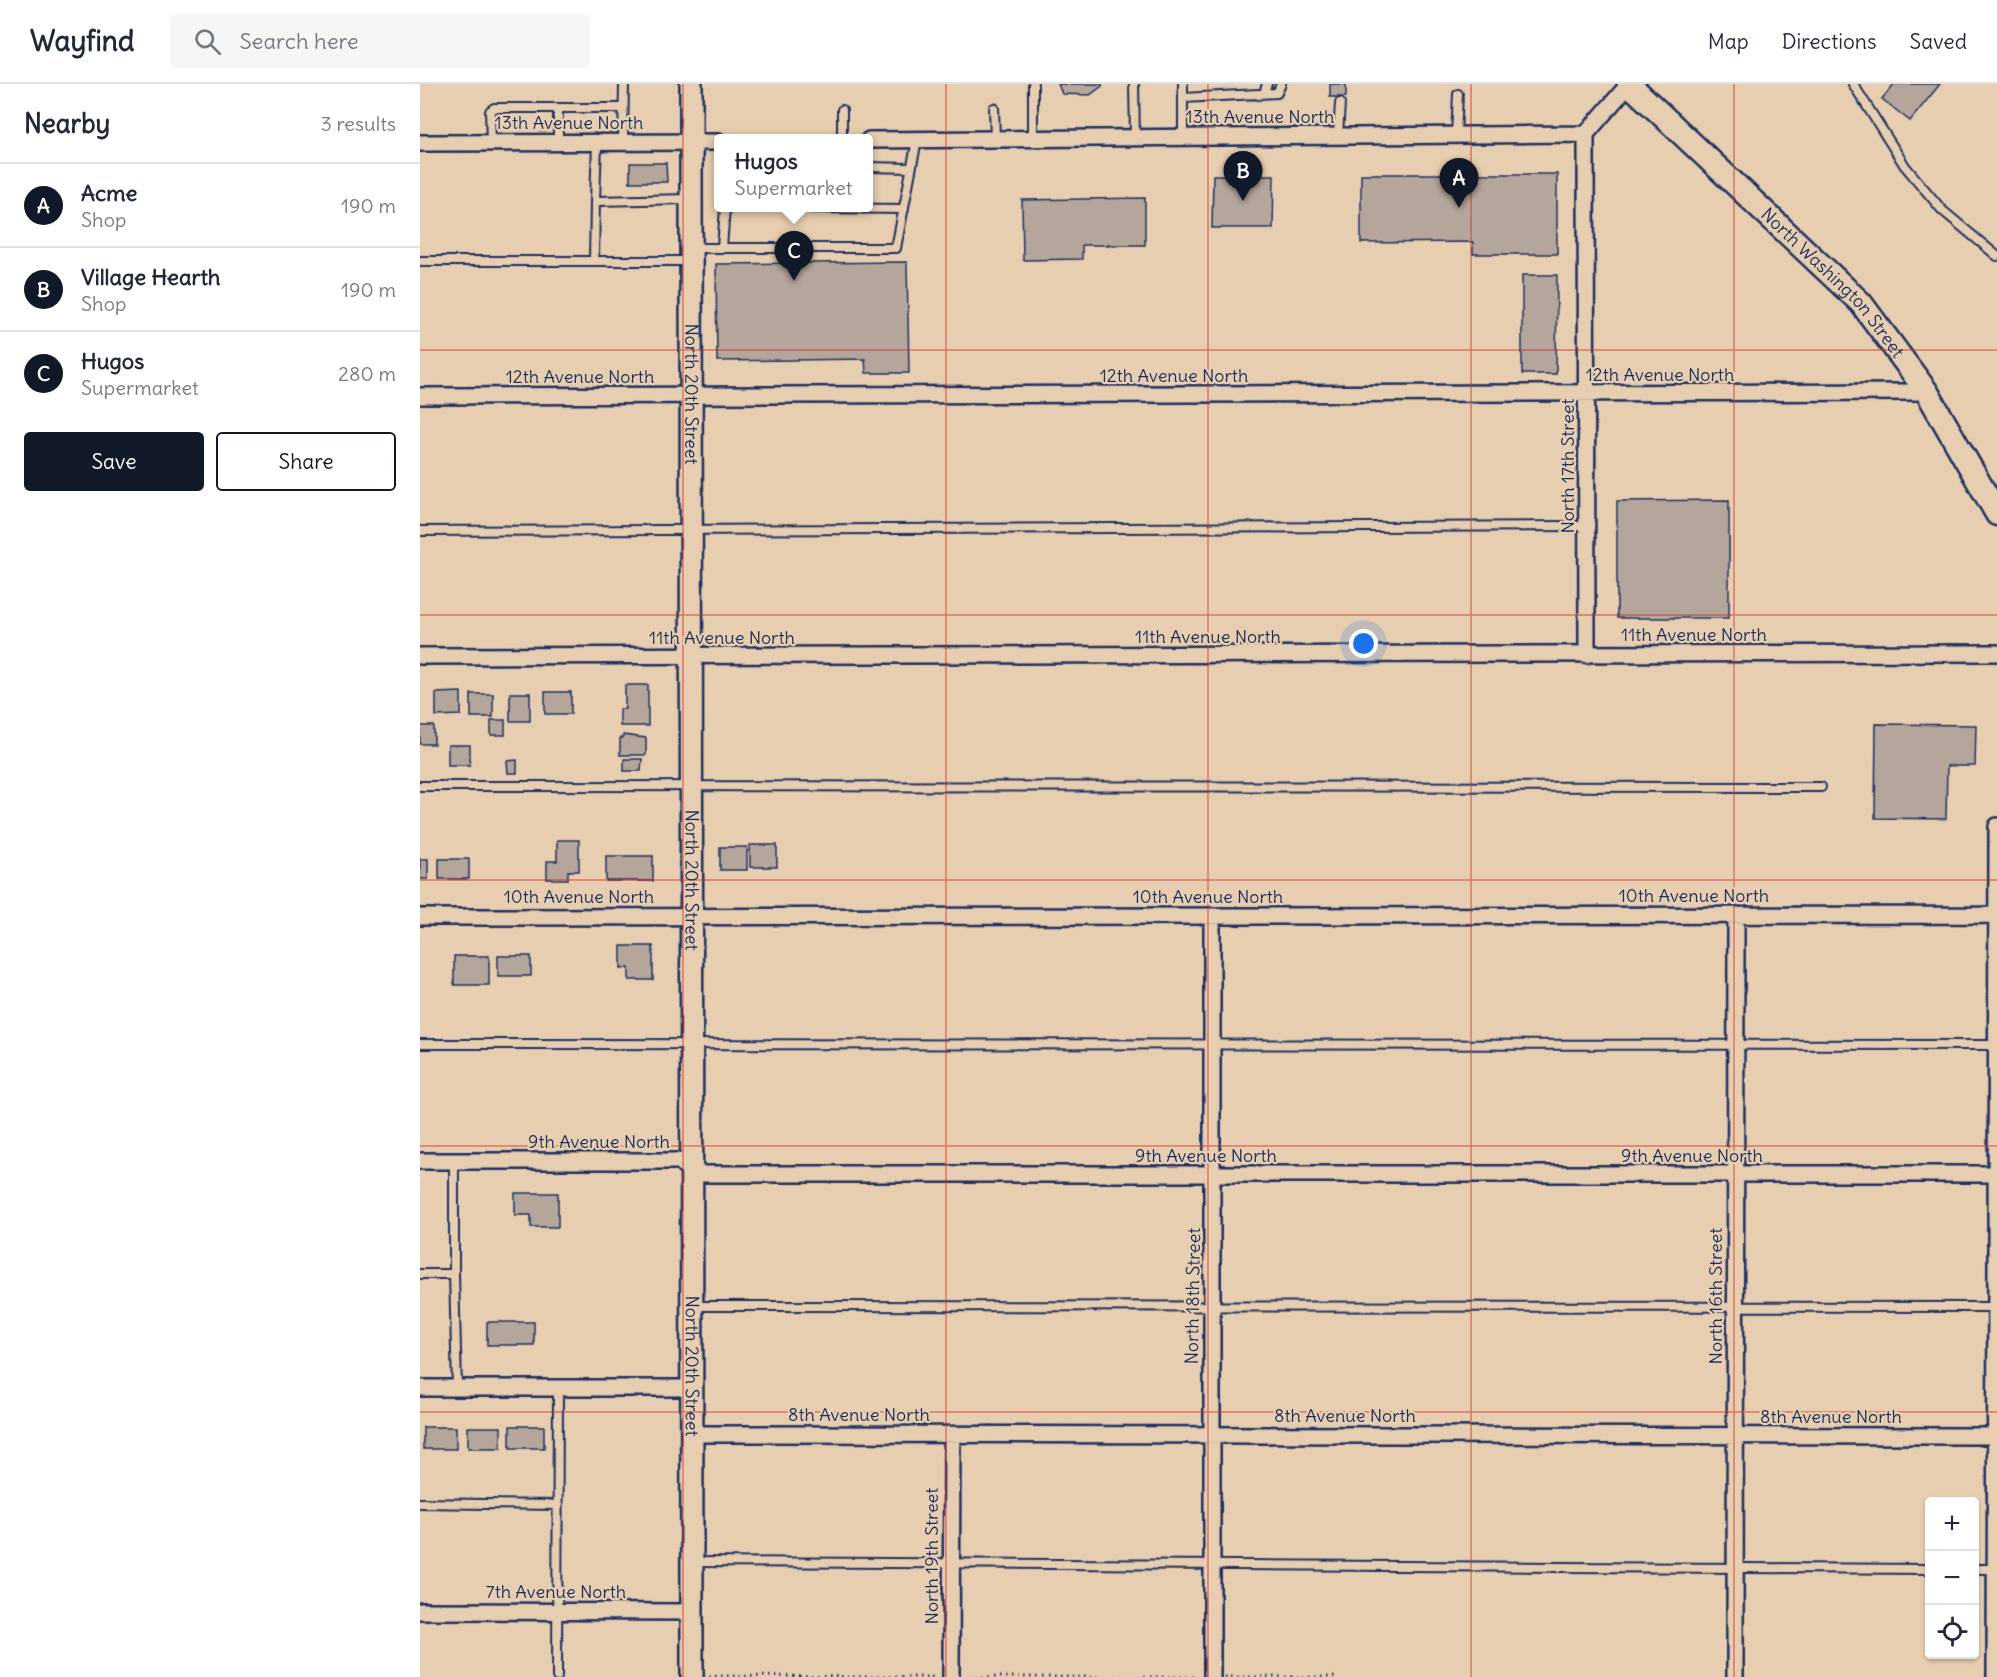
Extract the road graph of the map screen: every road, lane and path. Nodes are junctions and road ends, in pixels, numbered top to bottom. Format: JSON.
{"nodes":[{"id":1,"x":624,"y":84,"type":"edge"},
{"id":2,"x":691,"y":84,"type":"edge"},
{"id":3,"x":1033,"y":84,"type":"edge"},
{"id":4,"x":1134,"y":84,"type":"edge"},
{"id":5,"x":1183,"y":84,"type":"edge"},
{"id":6,"x":1267,"y":84,"type":"edge"},
{"id":7,"x":1281,"y":84,"type":"edge"},
{"id":8,"x":1629,"y":84,"type":"edge"},
{"id":9,"x":1853,"y":84,"type":"edge"},
{"id":10,"x":1458,"y":94,"type":"dead end"},
{"id":11,"x":1258,"y":96,"type":"junction"},
{"id":12,"x":1183,"y":98,"type":"junction"},
{"id":13,"x":1340,"y":103,"type":"dead end"},
{"id":14,"x":558,"y":108,"type":"junction"},
{"id":15,"x":623,"y":108,"type":"junction"},
{"id":16,"x":994,"y":108,"type":"dead end"},
{"id":17,"x":842,"y":110,"type":"dead end"},
{"id":18,"x":842,"y":134,"type":"edge"},
{"id":19,"x":1586,"y":134,"type":"junction"},
{"id":20,"x":1456,"y":135,"type":"junction"},
{"id":21,"x":1338,"y":136,"type":"junction"},
{"id":22,"x":1183,"y":137,"type":"junction"},
{"id":23,"x":1136,"y":138,"type":"junction"},
{"id":24,"x":995,"y":139,"type":"junction"},
{"id":25,"x":1033,"y":139,"type":"junction"},
{"id":26,"x":873,"y":140,"type":"edge"},
{"id":27,"x":917,"y":140,"type":"junction"},
{"id":28,"x":420,"y":142,"type":"edge"},
{"id":29,"x":491,"y":142,"type":"junction"},
{"id":30,"x":558,"y":142,"type":"junction"},
{"id":31,"x":597,"y":142,"type":"junction"},
{"id":32,"x":623,"y":142,"type":"junction"},
{"id":33,"x":690,"y":142,"type":"junction"},
{"id":34,"x":714,"y":142,"type":"edge"},
{"id":35,"x":873,"y":167,"type":"edge"},
{"id":36,"x":910,"y":168,"type":"junction"},
{"id":37,"x":691,"y":199,"type":"junction"},
{"id":38,"x":594,"y":201,"type":"junction"},
{"id":39,"x":873,"y":208,"type":"edge"},
{"id":40,"x":904,"y":209,"type":"junction"},
{"id":41,"x":725,"y":212,"type":"edge"},
{"id":42,"x":722,"y":248,"type":"junction"},
{"id":43,"x":691,"y":255,"type":"junction"},
{"id":44,"x":1997,"y":256,"type":"edge"},
{"id":45,"x":420,"y":261,"type":"edge"},
{"id":46,"x":594,"y":261,"type":"junction"},
{"id":47,"x":1927,"y":393,"type":"junction"},
{"id":48,"x":1587,"y":395,"type":"junction"},
{"id":49,"x":420,"y":396,"type":"edge"},
{"id":50,"x":692,"y":397,"type":"junction"},
{"id":51,"x":1997,"y":514,"type":"edge"},
{"id":52,"x":1587,"y":526,"type":"junction"},
{"id":53,"x":420,"y":531,"type":"edge"},
{"id":54,"x":691,"y":531,"type":"junction"},
{"id":55,"x":1997,"y":653,"type":"edge"},
{"id":56,"x":420,"y":656,"type":"edge"},
{"id":57,"x":1587,"y":656,"type":"junction"},
{"id":58,"x":691,"y":657,"type":"junction"},
{"id":59,"x":420,"y":786,"type":"edge"},
{"id":60,"x":691,"y":786,"type":"junction"},
{"id":61,"x":1821,"y":788,"type":"dead end"},
{"id":62,"x":1997,"y":826,"type":"edge"},
{"id":63,"x":1736,"y":915,"type":"junction"},
{"id":64,"x":1996,"y":915,"type":"edge"},
{"id":65,"x":420,"y":916,"type":"edge"},
{"id":66,"x":1212,"y":916,"type":"junction"},
{"id":67,"x":692,"y":917,"type":"junction"},
{"id":68,"x":420,"y":1044,"type":"edge"},
{"id":69,"x":691,"y":1044,"type":"junction"},
{"id":70,"x":1213,"y":1045,"type":"junction"},
{"id":71,"x":1736,"y":1045,"type":"junction"},
{"id":72,"x":1996,"y":1045,"type":"edge"},
{"id":73,"x":420,"y":1161,"type":"edge"},
{"id":74,"x":454,"y":1162,"type":"junction"},
{"id":75,"x":692,"y":1174,"type":"junction"},
{"id":76,"x":1996,"y":1174,"type":"edge"},
{"id":77,"x":1214,"y":1176,"type":"junction"},
{"id":78,"x":1735,"y":1176,"type":"junction"},
{"id":79,"x":420,"y":1274,"type":"edge"},
{"id":80,"x":454,"y":1274,"type":"junction"},
{"id":81,"x":692,"y":1306,"type":"junction"},
{"id":82,"x":1213,"y":1306,"type":"junction"},
{"id":83,"x":1735,"y":1307,"type":"junction"},
{"id":84,"x":1996,"y":1307,"type":"edge"},
{"id":85,"x":420,"y":1388,"type":"edge"},
{"id":86,"x":457,"y":1388,"type":"junction"},
{"id":87,"x":558,"y":1388,"type":"junction"},
{"id":88,"x":693,"y":1388,"type":"junction"},
{"id":89,"x":693,"y":1434,"type":"junction"},
{"id":90,"x":952,"y":1435,"type":"junction"},
{"id":91,"x":1211,"y":1435,"type":"junction"},
{"id":92,"x":1996,"y":1436,"type":"edge"},
{"id":93,"x":1735,"y":1437,"type":"junction"},
{"id":94,"x":420,"y":1503,"type":"edge"},
{"id":95,"x":558,"y":1505,"type":"junction"},
{"id":96,"x":692,"y":1562,"type":"junction"},
{"id":97,"x":952,"y":1563,"type":"junction"},
{"id":98,"x":1211,"y":1565,"type":"junction"},
{"id":99,"x":1735,"y":1568,"type":"junction"},
{"id":100,"x":1925,"y":1569,"type":"edge"},
{"id":101,"x":1979,"y":1569,"type":"edge"},
{"id":102,"x":1996,"y":1569,"type":"edge"},
{"id":103,"x":420,"y":1611,"type":"edge"},
{"id":104,"x":557,"y":1611,"type":"junction"},
{"id":105,"x":692,"y":1612,"type":"junction"},
{"id":106,"x":557,"y":1677,"type":"edge"},
{"id":107,"x":692,"y":1677,"type":"edge"},
{"id":108,"x":951,"y":1677,"type":"edge"},
{"id":109,"x":1212,"y":1677,"type":"edge"},
{"id":110,"x":1337,"y":1677,"type":"edge"},
{"id":111,"x":1735,"y":1677,"type":"edge"},
{"id":112,"x":1995,"y":1677,"type":"edge"}],
"edges":[{"from":1,"to":15,"type":"lane"},
{"from":2,"to":33,"type":"street","name":"North 20th Street"},
{"from":3,"to":25,"type":"lane"},
{"from":4,"to":23,"type":"lane"},
{"from":5,"to":12,"type":"lane"},
{"from":6,"to":11,"type":"lane"},
{"from":7,"to":11,"type":"lane"},
{"from":8,"to":19,"type":"street"},
{"from":8,"to":47,"type":"main road","name":"North Washington Street"},
{"from":9,"to":44,"type":"lane"},
{"from":10,"to":20,"type":"lane"},
{"from":11,"to":12,"type":"lane"},
{"from":12,"to":22,"type":"lane"},
{"from":13,"to":21,"type":"lane"},
{"from":14,"to":15,"type":"lane"},
{"from":14,"to":29,"type":"lane"},
{"from":14,"to":30,"type":"lane"},
{"from":15,"to":32,"type":"lane"},
{"from":16,"to":24,"type":"lane"},
{"from":17,"to":18,"type":"lane"},
{"from":19,"to":20,"type":"street","name":"13th Avenue North"},
{"from":19,"to":48,"type":"street","name":"North 17th Street"},
{"from":20,"to":21,"type":"street","name":"13th Avenue North"},
{"from":21,"to":22,"type":"street","name":"13th Avenue North"},
{"from":22,"to":23,"type":"street","name":"13th Avenue North"},
{"from":23,"to":25,"type":"street","name":"13th Avenue North"},
{"from":24,"to":25,"type":"street","name":"13th Avenue North"},
{"from":24,"to":27,"type":"street","name":"13th Avenue North"},
{"from":26,"to":27,"type":"street","name":"13th Avenue North"},
{"from":27,"to":36,"type":"lane"},
{"from":28,"to":29,"type":"street","name":"13th Avenue North"},
{"from":29,"to":30,"type":"street","name":"13th Avenue North"},
{"from":30,"to":31,"type":"street","name":"13th Avenue North"},
{"from":31,"to":32,"type":"street","name":"13th Avenue North"},
{"from":31,"to":38,"type":"lane"},
{"from":32,"to":33,"type":"street","name":"13th Avenue North"},
{"from":33,"to":34,"type":"street","name":"13th Avenue North"},
{"from":33,"to":37,"type":"street","name":"North 20th Street"},
{"from":35,"to":36,"type":"lane"},
{"from":36,"to":40,"type":"lane"},
{"from":37,"to":38,"type":"lane"},
{"from":37,"to":43,"type":"street","name":"North 20th Street"},
{"from":38,"to":46,"type":"lane"},
{"from":39,"to":40,"type":"lane"},
{"from":40,"to":42,"type":"lane"},
{"from":41,"to":42,"type":"lane"},
{"from":42,"to":43,"type":"lane"},
{"from":43,"to":46,"type":"lane"},
{"from":43,"to":50,"type":"street","name":"North 20th Street"},
{"from":45,"to":46,"type":"lane"},
{"from":47,"to":48,"type":"street","name":"12th Avenue North"},
{"from":47,"to":51,"type":"main road","name":"North Washington Street"},
{"from":48,"to":50,"type":"street","name":"12th Avenue North"},
{"from":48,"to":52,"type":"street","name":"North 17th Street"},
{"from":49,"to":50,"type":"street","name":"12th Avenue North"},
{"from":50,"to":54,"type":"street","name":"North 20th Street"},
{"from":52,"to":54,"type":"lane"},
{"from":52,"to":57,"type":"street","name":"North 17th Street"},
{"from":53,"to":54,"type":"lane"},
{"from":54,"to":58,"type":"street","name":"North 20th Street"},
{"from":55,"to":57,"type":"street","name":"11th Avenue North"},
{"from":56,"to":58,"type":"street","name":"11th Avenue North"},
{"from":57,"to":58,"type":"street","name":"11th Avenue North"},
{"from":58,"to":60,"type":"street","name":"North 20th Street"},
{"from":59,"to":60,"type":"lane"},
{"from":60,"to":61,"type":"lane"},
{"from":60,"to":67,"type":"street","name":"North 20th Street"},
{"from":62,"to":64,"type":"street"},
{"from":63,"to":64,"type":"street","name":"10th Avenue North"},
{"from":63,"to":66,"type":"street","name":"10th Avenue North"},
{"from":63,"to":71,"type":"street","name":"North 16th Street"},
{"from":64,"to":72,"type":"street"},
{"from":65,"to":67,"type":"street","name":"10th Avenue North"},
{"from":66,"to":67,"type":"street","name":"10th Avenue North"},
{"from":66,"to":70,"type":"street","name":"North 18th Street"},
{"from":67,"to":69,"type":"street","name":"North 20th Street"},
{"from":68,"to":69,"type":"lane"},
{"from":69,"to":70,"type":"lane"},
{"from":69,"to":75,"type":"street","name":"North 20th Street"},
{"from":70,"to":71,"type":"lane"},
{"from":70,"to":77,"type":"street","name":"North 18th Street"},
{"from":71,"to":72,"type":"lane"},
{"from":71,"to":78,"type":"street","name":"North 16th Street"},
{"from":72,"to":76,"type":"street"},
{"from":73,"to":74,"type":"street","name":"9th Avenue North"},
{"from":74,"to":75,"type":"street","name":"9th Avenue North"},
{"from":74,"to":80,"type":"lane"},
{"from":75,"to":77,"type":"street","name":"9th Avenue North"},
{"from":75,"to":81,"type":"street","name":"North 20th Street"},
{"from":76,"to":78,"type":"street","name":"9th Avenue North"},
{"from":76,"to":84,"type":"street"},
{"from":77,"to":78,"type":"street","name":"9th Avenue North"},
{"from":77,"to":82,"type":"street","name":"North 18th Street"},
{"from":78,"to":83,"type":"street","name":"North 16th Street"},
{"from":79,"to":80,"type":"lane"},
{"from":80,"to":86,"type":"lane"},
{"from":81,"to":82,"type":"lane"},
{"from":81,"to":88,"type":"street","name":"North 20th Street"},
{"from":82,"to":83,"type":"lane"},
{"from":82,"to":91,"type":"street","name":"North 18th Street"},
{"from":83,"to":84,"type":"lane"},
{"from":83,"to":93,"type":"street","name":"North 16th Street"},
{"from":84,"to":92,"type":"street"},
{"from":85,"to":86,"type":"street"},
{"from":86,"to":87,"type":"street"},
{"from":87,"to":88,"type":"street"},
{"from":87,"to":95,"type":"lane"},
{"from":88,"to":89,"type":"street","name":"North 20th Street"},
{"from":89,"to":90,"type":"street","name":"8th Avenue North"},
{"from":89,"to":96,"type":"street","name":"North 20th Street"},
{"from":90,"to":91,"type":"street","name":"8th Avenue North"},
{"from":90,"to":97,"type":"street","name":"North 19th Street"},
{"from":91,"to":93,"type":"street","name":"8th Avenue North"},
{"from":91,"to":98,"type":"street","name":"North 18th Street"},
{"from":92,"to":93,"type":"street","name":"8th Avenue North"},
{"from":92,"to":102,"type":"street"},
{"from":93,"to":99,"type":"street","name":"North 16th Street"},
{"from":94,"to":95,"type":"lane"},
{"from":95,"to":104,"type":"lane"},
{"from":96,"to":97,"type":"lane"},
{"from":96,"to":105,"type":"street","name":"North 20th Street"},
{"from":97,"to":98,"type":"lane"},
{"from":97,"to":108,"type":"street","name":"North 19th Street"},
{"from":98,"to":99,"type":"lane"},
{"from":98,"to":109,"type":"street","name":"North 18th Street"},
{"from":99,"to":100,"type":"lane"},
{"from":99,"to":111,"type":"street","name":"North 16th Street"},
{"from":101,"to":102,"type":"lane"},
{"from":102,"to":112,"type":"street"},
{"from":103,"to":104,"type":"street","name":"7th Avenue North"},
{"from":104,"to":105,"type":"street","name":"7th Avenue North"},
{"from":104,"to":106,"type":"lane"},
{"from":105,"to":107,"type":"street","name":"North 20th Street"},
{"from":107,"to":108,"type":"path"},
{"from":108,"to":109,"type":"path"},
{"from":109,"to":110,"type":"path"}]}
